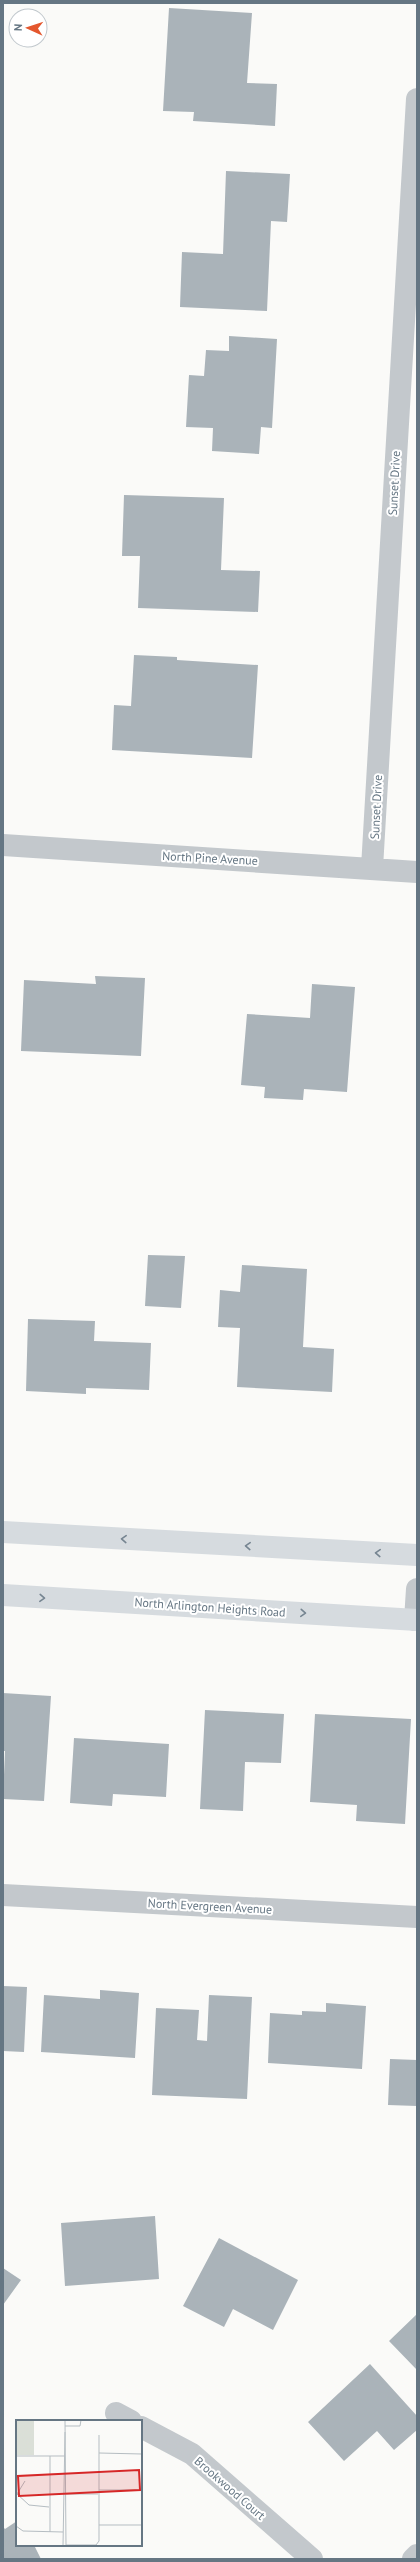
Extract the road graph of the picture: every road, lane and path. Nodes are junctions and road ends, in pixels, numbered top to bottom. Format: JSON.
{"nodes":[{"id":1,"x":417,"y":99,"type":"edge"},
{"id":2,"x":3,"y":845,"type":"edge"},
{"id":3,"x":372,"y":868,"type":"junction"},
{"id":4,"x":417,"y":872,"type":"edge"},
{"id":5,"x":3,"y":1532,"type":"edge"},
{"id":6,"x":417,"y":1555,"type":"edge"},
{"id":7,"x":417,"y":1589,"type":"edge"},
{"id":8,"x":3,"y":1596,"type":"edge"},
{"id":9,"x":416,"y":1620,"type":"edge"},
{"id":10,"x":3,"y":1895,"type":"edge"},
{"id":11,"x":417,"y":1917,"type":"edge"},
{"id":12,"x":142,"y":2428,"type":"edge"},
{"id":13,"x":417,"y":2555,"type":"edge"},
{"id":14,"x":312,"y":2559,"type":"edge"},
{"id":15,"x":413,"y":2559,"type":"edge"}],
"edges":[{"from":1,"to":3,"type":"street","name":"Sunset Drive"},
{"from":2,"to":3,"type":"street","name":"North Pine Avenue"},
{"from":3,"to":4,"type":"street","name":"North Pine Avenue"},
{"from":6,"to":5,"type":"main road","one_way":true},
{"from":7,"to":9,"type":"street"},
{"from":8,"to":9,"type":"main road","name":"North Arlington Heights Road","one_way":true},
{"from":10,"to":11,"type":"street","name":"North Evergreen Avenue"},
{"from":12,"to":14,"type":"street","name":"Brookwood Court"},
{"from":13,"to":15,"type":"street"}]}
